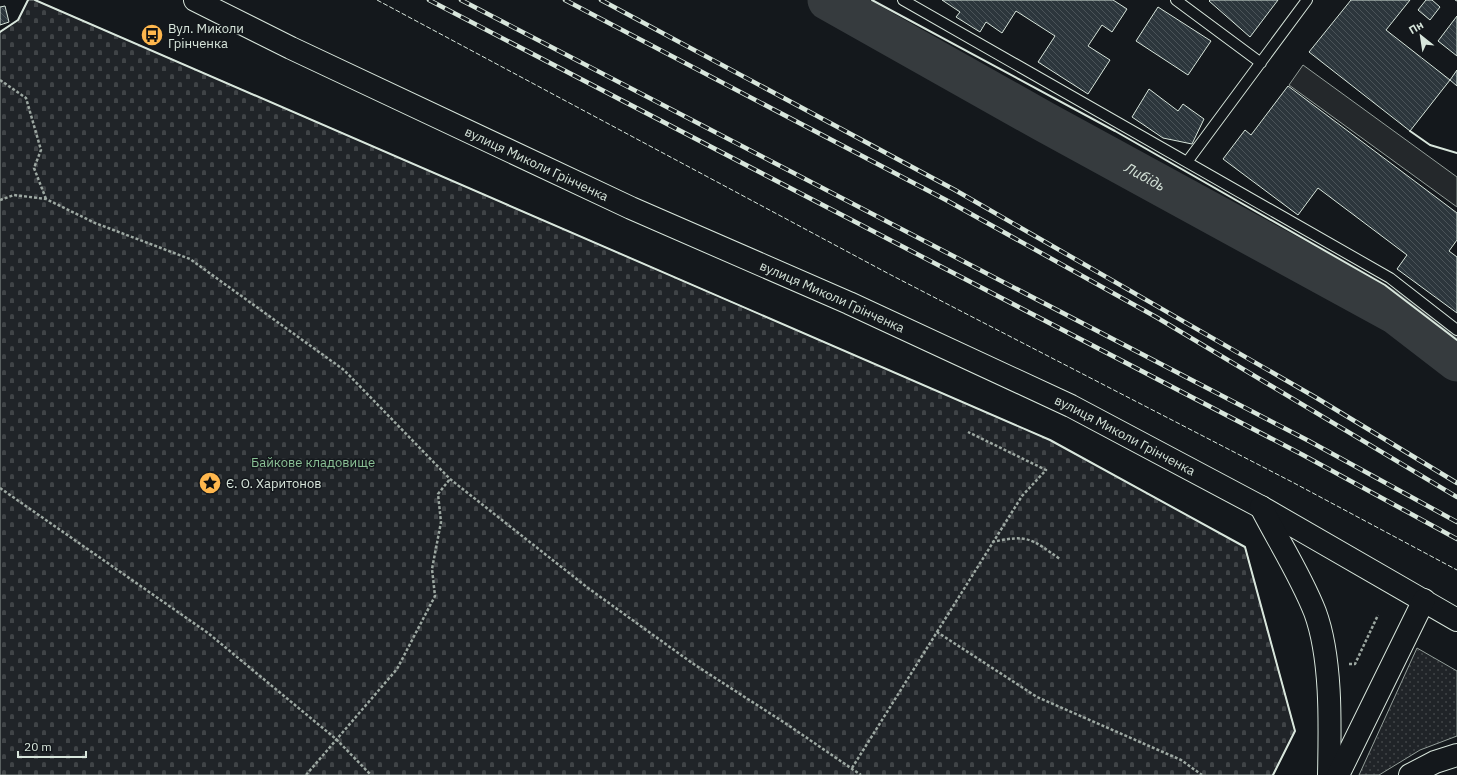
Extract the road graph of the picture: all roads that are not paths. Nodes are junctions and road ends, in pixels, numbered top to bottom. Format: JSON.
{"nodes":[{"id":1,"x":195,"y":0,"type":"edge"},
{"id":2,"x":903,"y":0,"type":"edge"},
{"id":3,"x":1176,"y":0,"type":"edge"},
{"id":4,"x":1307,"y":0,"type":"edge"},
{"id":5,"x":1261,"y":63,"type":"junction"},
{"id":6,"x":1187,"y":162,"type":"junction"},
{"id":7,"x":1457,"y":330,"type":"edge"},
{"id":8,"x":1261,"y":507,"type":"junction"},
{"id":9,"x":1424,"y":600,"type":"junction"},
{"id":10,"x":1457,"y":620,"type":"edge"},
{"id":11,"x":1457,"y":755,"type":"edge"},
{"id":12,"x":1329,"y":775,"type":"edge"},
{"id":13,"x":1338,"y":775,"type":"edge"},
{"id":14,"x":1410,"y":775,"type":"edge"}],
"edges":[{"from":1,"to":8,"type":"main road","name":"вулиця Миколи Грінченка"},
{"from":2,"to":6,"type":"lane"},
{"from":3,"to":5,"type":"lane"},
{"from":4,"to":5,"type":"lane"},
{"from":5,"to":6,"type":"lane"},
{"from":6,"to":7,"type":"lane"},
{"from":8,"to":9,"type":"main road","name":"вулиця Миколи Грінченка"},
{"from":8,"to":12,"type":"main road"},
{"from":9,"to":10,"type":"main road","name":"вулиця Миколи Грінченка"},
{"from":9,"to":13,"type":"main road"},
{"from":11,"to":14,"type":"main road"}]}
